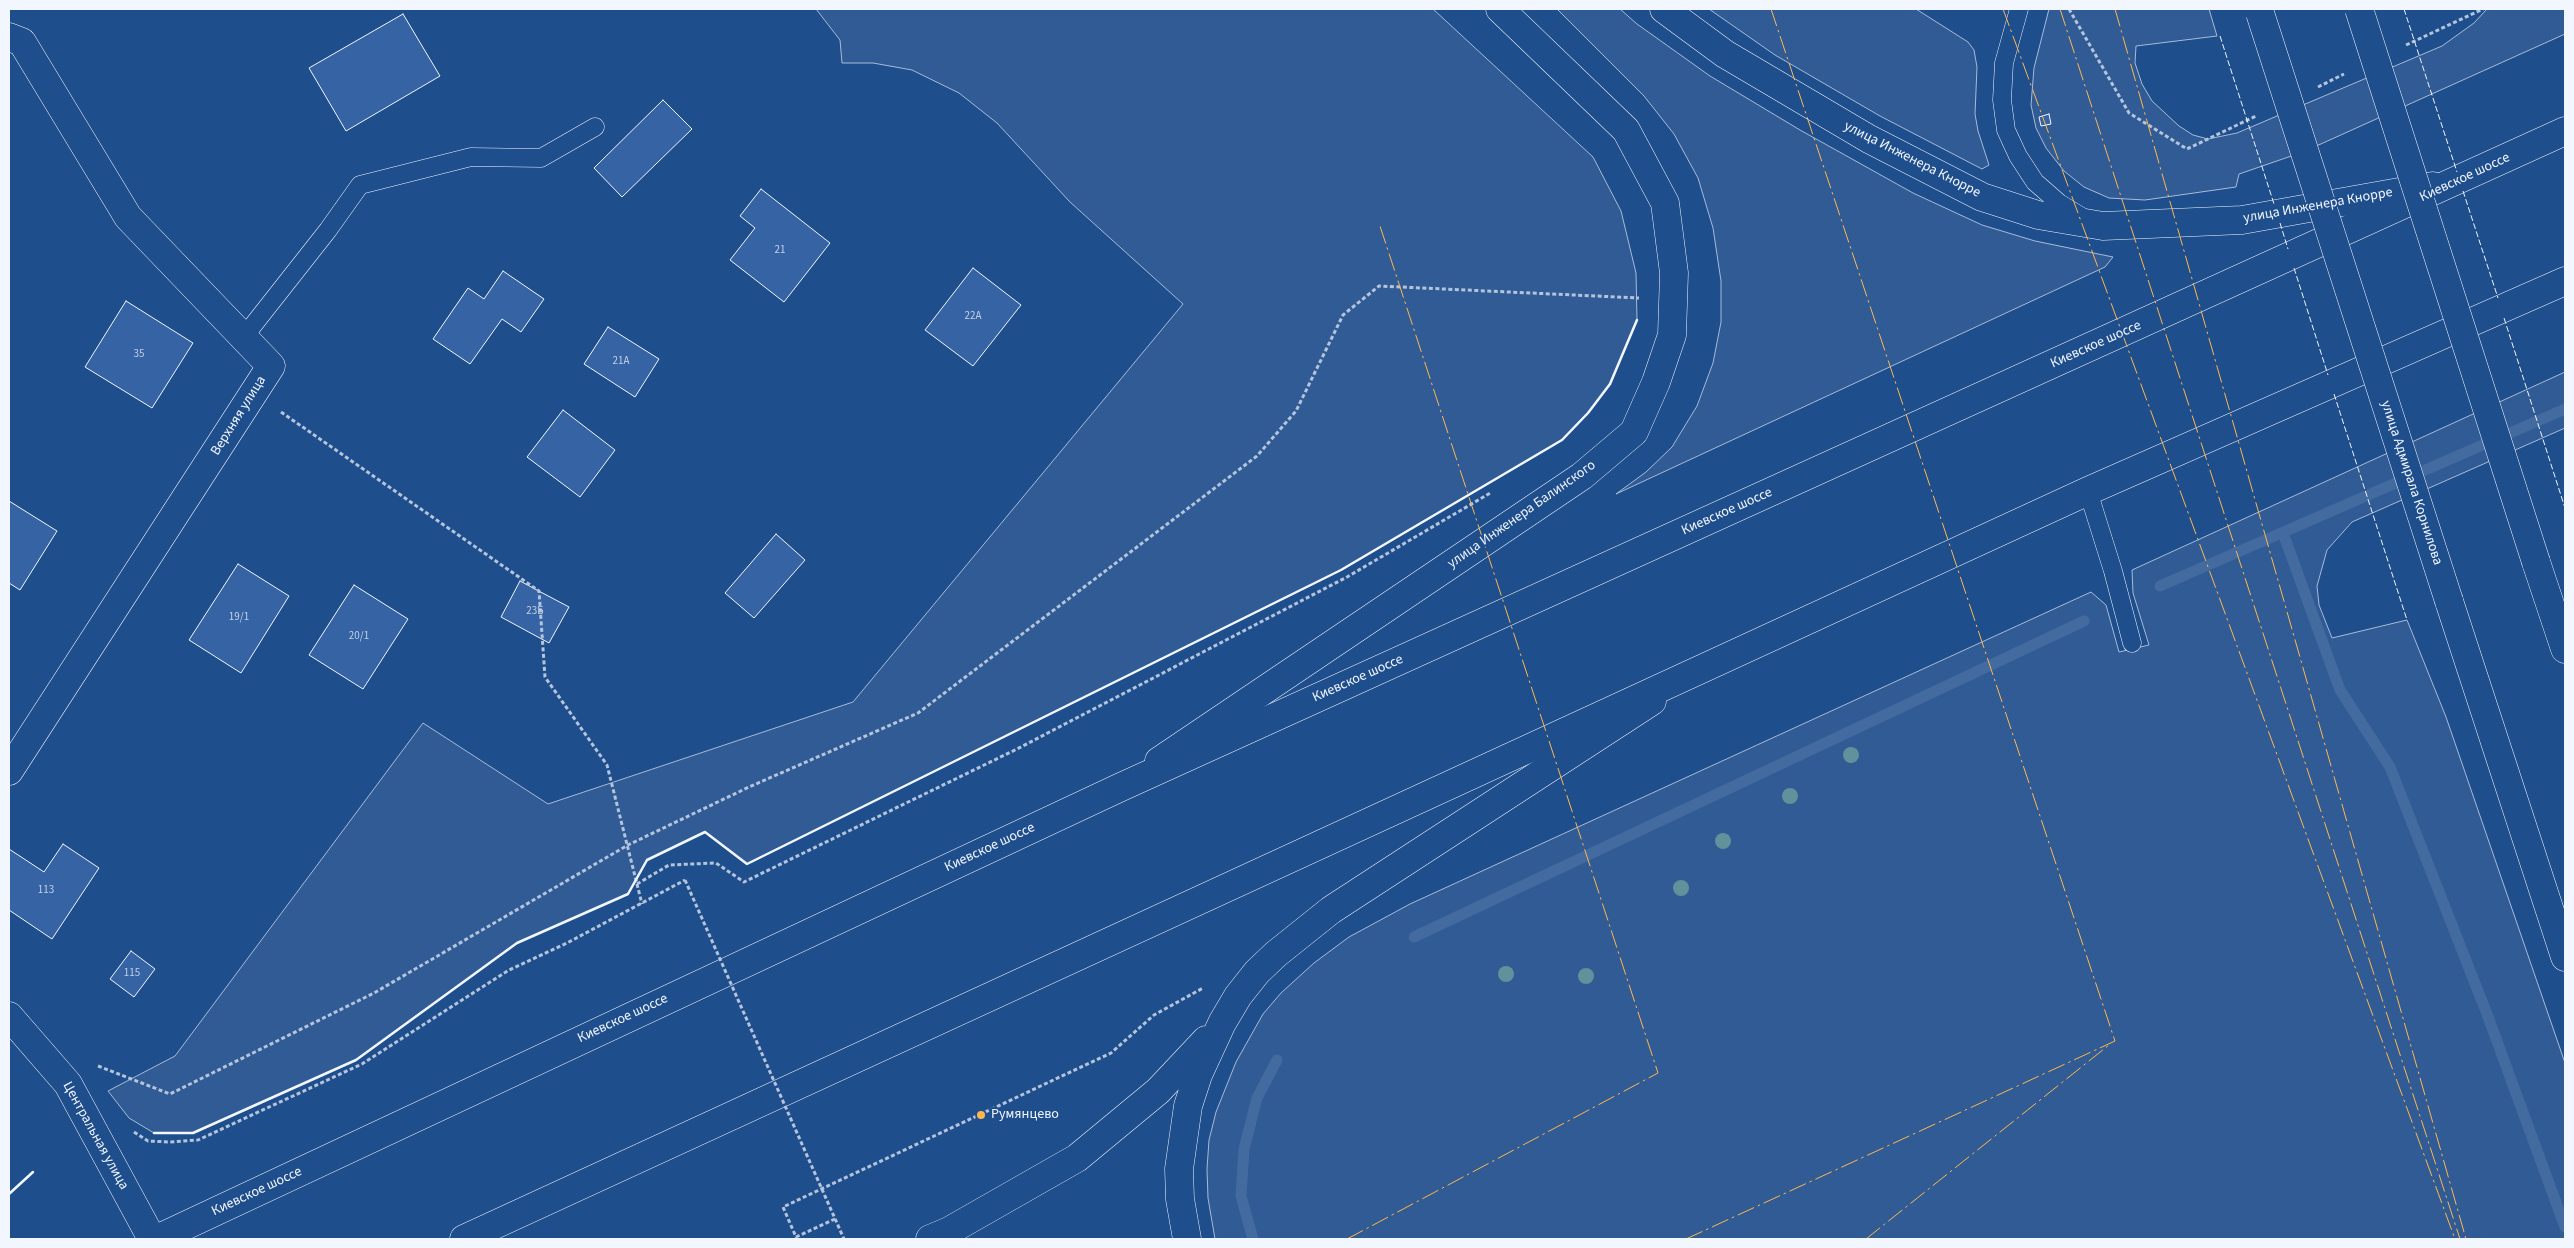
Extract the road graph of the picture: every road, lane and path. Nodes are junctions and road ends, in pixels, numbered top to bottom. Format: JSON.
{"nodes":[{"id":1,"x":1500,"y":9,"type":"edge"},
{"id":2,"x":1664,"y":9,"type":"edge"},
{"id":3,"x":2019,"y":9,"type":"edge"},
{"id":4,"x":2359,"y":9,"type":"edge"},
{"id":5,"x":2260,"y":11,"type":"edge"},
{"id":6,"x":9,"y":37,"type":"edge"},
{"id":7,"x":595,"y":127,"type":"dead end"},
{"id":8,"x":2565,"y":131,"type":"edge"},
{"id":9,"x":2457,"y":182,"type":"junction"},
{"id":10,"x":2103,"y":226,"type":"junction"},
{"id":11,"x":2565,"y":281,"type":"edge"},
{"id":12,"x":1627,"y":297,"type":"dead end"},
{"id":13,"x":243,"y":338,"type":"junction"},
{"id":14,"x":254,"y":394,"type":"junction"},
{"id":15,"x":1500,"y":487,"type":"dead end"},
{"id":16,"x":2088,"y":491,"type":"junction"},
{"id":17,"x":2132,"y":643,"type":"dead end"},
{"id":18,"x":2565,"y":649,"type":"edge"},
{"id":19,"x":1691,"y":676,"type":"junction"},
{"id":20,"x":9,"y":771,"type":"edge"},
{"id":21,"x":1121,"y":787,"type":"junction"},
{"id":22,"x":628,"y":845,"type":"junction"},
{"id":23,"x":637,"y":884,"type":"junction"},
{"id":24,"x":642,"y":904,"type":"junction"},
{"id":25,"x":2565,"y":957,"type":"edge"},
{"id":26,"x":1210,"y":985,"type":"dead end"},
{"id":27,"x":9,"y":1016,"type":"edge"},
{"id":28,"x":1222,"y":1023,"type":"junction"},
{"id":29,"x":68,"y":1084,"type":"junction"},
{"id":30,"x":170,"y":1142,"type":"dead end"},
{"id":31,"x":835,"y":1219,"type":"junction"},
{"id":32,"x":152,"y":1239,"type":"edge"},
{"id":33,"x":157,"y":1239,"type":"edge"},
{"id":34,"x":464,"y":1239,"type":"edge"},
{"id":35,"x":844,"y":1239,"type":"edge"},
{"id":36,"x":930,"y":1239,"type":"edge"},
{"id":37,"x":1187,"y":1239,"type":"edge"}],
"edges":[{"from":1,"to":21,"type":"main road","name":"улица Инженера Балинского"},
{"from":2,"to":10,"type":"main road","name":"улица Инженера Кнорре"},
{"from":3,"to":10,"type":"lane"},
{"from":4,"to":18,"type":"main road","bridge":true},
{"from":5,"to":25,"type":"main road","name":"улица Адмирала Корнилова","bridge":true},
{"from":6,"to":13,"type":"main road","name":"Верхняя улица"},
{"from":7,"to":13,"type":"lane"},
{"from":8,"to":9,"type":"main road","name":"Киевское шоссе"},
{"from":9,"to":10,"type":"main road","name":"улица Инженера Кнорре"},
{"from":9,"to":21,"type":"main road","name":"Киевское шоссе"},
{"from":11,"to":16,"type":"main road"},
{"from":12,"to":22,"type":"path"},
{"from":13,"to":14,"type":"main road","name":"Верхняя улица"},
{"from":14,"to":20,"type":"main road","name":"Верхняя улица"},
{"from":14,"to":22,"type":"path"},
{"from":15,"to":23,"type":"path"},
{"from":16,"to":17,"type":"lane"},
{"from":16,"to":19,"type":"main road"},
{"from":19,"to":28,"type":"main road"},
{"from":19,"to":34,"type":"main road"},
{"from":21,"to":33,"type":"main road","name":"Киевское шоссе"},
{"from":22,"to":23,"type":"path"},
{"from":22,"to":29,"type":"path"},
{"from":23,"to":24,"type":"path"},
{"from":24,"to":30,"type":"path"},
{"from":24,"to":31,"type":"path","bridge":true},
{"from":26,"to":31,"type":"path"},
{"from":27,"to":29,"type":"main road","name":"Центральная улица"},
{"from":28,"to":36,"type":"main road"},
{"from":28,"to":37,"type":"main road"},
{"from":29,"to":32,"type":"main road","name":"Центральная улица"},
{"from":31,"to":35,"type":"path","bridge":true}]}
